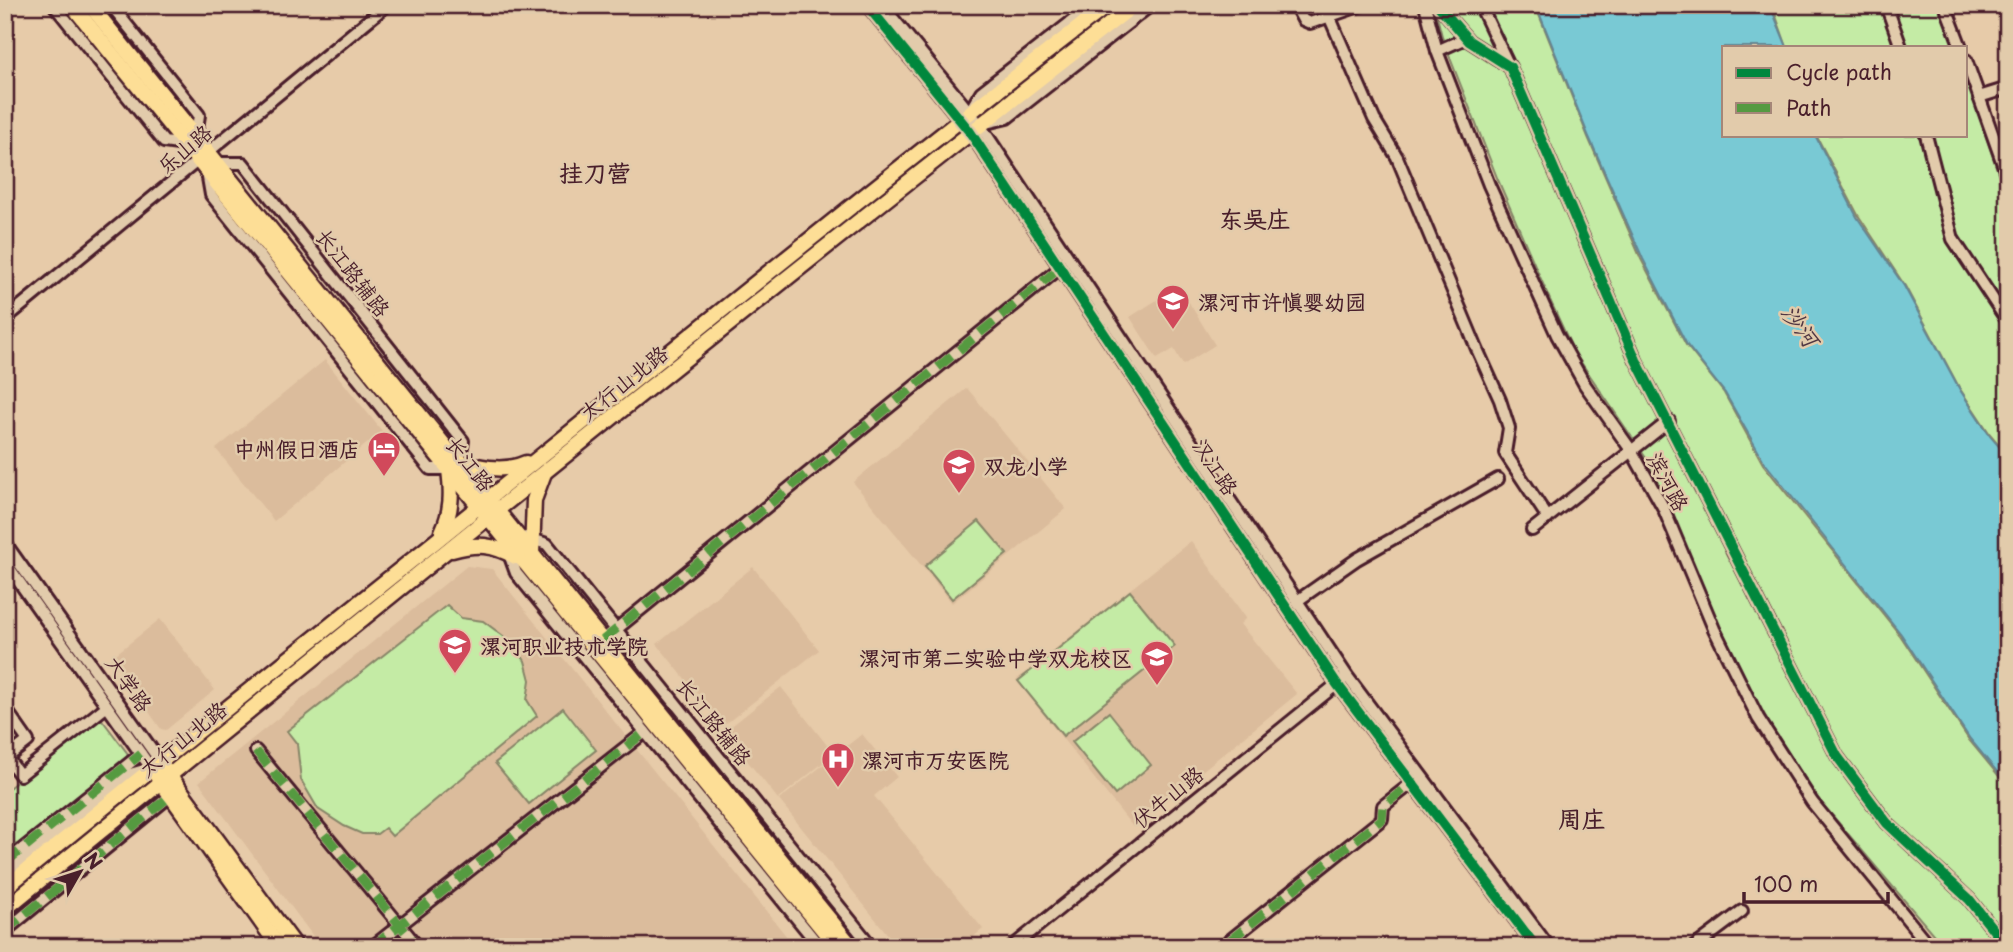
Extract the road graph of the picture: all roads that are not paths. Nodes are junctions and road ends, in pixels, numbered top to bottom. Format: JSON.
{"nodes":[{"id":1,"x":54,"y":5,"type":"edge"},
{"id":2,"x":72,"y":5,"type":"edge"},
{"id":3,"x":90,"y":5,"type":"edge"},
{"id":4,"x":111,"y":5,"type":"edge"},
{"id":5,"x":387,"y":5,"type":"edge"},
{"id":6,"x":867,"y":5,"type":"edge"},
{"id":7,"x":882,"y":5,"type":"edge"},
{"id":8,"x":1093,"y":5,"type":"edge"},
{"id":9,"x":1108,"y":5,"type":"edge"},
{"id":10,"x":1134,"y":5,"type":"edge"},
{"id":11,"x":1151,"y":5,"type":"edge"},
{"id":12,"x":1295,"y":5,"type":"edge"},
{"id":13,"x":1362,"y":5,"type":"edge"},
{"id":14,"x":1424,"y":5,"type":"edge"},
{"id":15,"x":1438,"y":5,"type":"edge"},
{"id":16,"x":1480,"y":5,"type":"edge"},
{"id":17,"x":1886,"y":5,"type":"edge"},
{"id":18,"x":1945,"y":5,"type":"edge"},
{"id":19,"x":1330,"y":18,"type":"junction"},
{"id":20,"x":1466,"y":38,"type":"junction"},
{"id":21,"x":1901,"y":46,"type":"edge"},
{"id":22,"x":1961,"y":46,"type":"edge"},
{"id":23,"x":1437,"y":51,"type":"junction"},
{"id":24,"x":1968,"y":66,"type":"edge"},
{"id":25,"x":1510,"y":67,"type":"junction"},
{"id":26,"x":2008,"y":88,"type":"edge"},
{"id":27,"x":1979,"y":97,"type":"junction"},
{"id":28,"x":965,"y":116,"type":"junction"},
{"id":29,"x":975,"y":128,"type":"junction"},
{"id":30,"x":1926,"y":136,"type":"edge"},
{"id":31,"x":190,"y":140,"type":"junction"},
{"id":32,"x":208,"y":162,"type":"junction"},
{"id":33,"x":2008,"y":178,"type":"edge"},
{"id":34,"x":1060,"y":267,"type":"junction"},
{"id":35,"x":5,"y":319,"type":"edge"},
{"id":36,"x":2008,"y":322,"type":"edge"},
{"id":37,"x":1669,"y":422,"type":"junction"},
{"id":38,"x":1631,"y":450,"type":"junction"},
{"id":39,"x":537,"y":458,"type":"junction"},
{"id":40,"x":454,"y":466,"type":"junction"},
{"id":41,"x":545,"y":472,"type":"junction"},
{"id":42,"x":1498,"y":479,"type":"dead end"},
{"id":43,"x":487,"y":508,"type":"junction"},
{"id":44,"x":1548,"y":518,"type":"junction"},
{"id":45,"x":1532,"y":530,"type":"dead end"},
{"id":46,"x":533,"y":538,"type":"junction"},
{"id":47,"x":5,"y":543,"type":"edge"},
{"id":48,"x":511,"y":543,"type":"junction"},
{"id":49,"x":442,"y":545,"type":"junction"},
{"id":50,"x":527,"y":558,"type":"junction"},
{"id":51,"x":5,"y":562,"type":"edge"},
{"id":52,"x":1297,"y":601,"type":"junction"},
{"id":53,"x":616,"y":629,"type":"junction"},
{"id":54,"x":603,"y":640,"type":"junction"},
{"id":55,"x":1347,"y":676,"type":"junction"},
{"id":56,"x":1337,"y":684,"type":"junction"},
{"id":57,"x":107,"y":706,"type":"junction"},
{"id":58,"x":5,"y":708,"type":"edge"},
{"id":59,"x":645,"y":732,"type":"junction"},
{"id":60,"x":256,"y":751,"type":"dead end"},
{"id":61,"x":141,"y":754,"type":"junction"},
{"id":62,"x":6,"y":759,"type":"edge"},
{"id":63,"x":155,"y":765,"type":"junction"},
{"id":64,"x":130,"y":779,"type":"junction"},
{"id":65,"x":165,"y":779,"type":"junction"},
{"id":66,"x":1412,"y":783,"type":"junction"},
{"id":67,"x":170,"y":796,"type":"junction"},
{"id":68,"x":146,"y":801,"type":"junction"},
{"id":69,"x":5,"y":863,"type":"edge"},
{"id":70,"x":5,"y":875,"type":"edge"},
{"id":71,"x":5,"y":888,"type":"edge"},
{"id":72,"x":5,"y":909,"type":"edge"},
{"id":73,"x":1742,"y":911,"type":"dead end"},
{"id":74,"x":5,"y":923,"type":"edge"},
{"id":75,"x":400,"y":925,"type":"junction"},
{"id":76,"x":5,"y":931,"type":"edge"},
{"id":77,"x":1229,"y":941,"type":"dead end"},
{"id":78,"x":2006,"y":946,"type":"edge"},
{"id":79,"x":279,"y":947,"type":"edge"},
{"id":80,"x":296,"y":947,"type":"edge"},
{"id":81,"x":372,"y":947,"type":"edge"},
{"id":82,"x":418,"y":947,"type":"edge"},
{"id":83,"x":820,"y":947,"type":"edge"},
{"id":84,"x":837,"y":947,"type":"edge"},
{"id":85,"x":852,"y":947,"type":"edge"},
{"id":86,"x":872,"y":947,"type":"edge"},
{"id":87,"x":1012,"y":947,"type":"edge"},
{"id":88,"x":1536,"y":947,"type":"edge"},
{"id":89,"x":1549,"y":947,"type":"edge"},
{"id":90,"x":1695,"y":947,"type":"edge"},
{"id":91,"x":1930,"y":947,"type":"edge"},
{"id":92,"x":1953,"y":947,"type":"edge"}],
"edges":[{"from":1,"to":31,"type":"street"},
{"from":2,"to":31,"type":"main road","name":"长江路"},
{"from":3,"to":31,"type":"main road","name":"长江路"},
{"from":4,"to":31,"type":"street"},
{"from":5,"to":32,"type":"street","name":"乐山路"},
{"from":6,"to":28,"type":"street","name":"汉江路"},
{"from":7,"to":28,"type":"street","name":"汉江路"},
{"from":8,"to":28,"type":"street"},
{"from":9,"to":28,"type":"main road","name":"太行山北路"},
{"from":10,"to":29,"type":"main road","name":"太行山北路"},
{"from":11,"to":29,"type":"street"},
{"from":12,"to":19,"type":"street"},
{"from":13,"to":19,"type":"street"},
{"from":14,"to":23,"type":"street","name":"滨河路"},
{"from":15,"to":20,"type":"street"},
{"from":16,"to":25,"type":"street"},
{"from":17,"to":21,"type":"street"},
{"from":18,"to":22,"type":"street"},
{"from":19,"to":44,"type":"street"},
{"from":20,"to":23,"type":"street"},
{"from":20,"to":25,"type":"street"},
{"from":23,"to":38,"type":"street","name":"滨河路"},
{"from":24,"to":27,"type":"street"},
{"from":25,"to":37,"type":"street"},
{"from":26,"to":27,"type":"street"},
{"from":27,"to":33,"type":"street"},
{"from":28,"to":29,"type":"street","name":"汉江路"},
{"from":28,"to":39,"type":"main road","name":"太行山北路"},
{"from":29,"to":34,"type":"street","name":"汉江路"},
{"from":29,"to":41,"type":"main road","name":"太行山北路"},
{"from":29,"to":52,"type":"street","name":"汉江路"},
{"from":30,"to":36,"type":"street"},
{"from":31,"to":32,"type":"main road","name":"长江路"},
{"from":32,"to":35,"type":"street","name":"乐山路"},
{"from":32,"to":40,"type":"main road","name":"长江路"},
{"from":32,"to":40,"type":"street"},
{"from":34,"to":53,"type":"street"},
{"from":34,"to":56,"type":"street","name":"汉江路"},
{"from":37,"to":38,"type":"street"},
{"from":37,"to":78,"type":"street"},
{"from":38,"to":44,"type":"street"},
{"from":38,"to":91,"type":"street","name":"滨河路"},
{"from":39,"to":40,"type":"main road"},
{"from":39,"to":43,"type":"main road","name":"太行山北路"},
{"from":40,"to":43,"type":"main road","name":"长江路"},
{"from":40,"to":49,"type":"main road"},
{"from":41,"to":43,"type":"main road","name":"太行山北路"},
{"from":41,"to":46,"type":"main road"},
{"from":42,"to":52,"type":"street"},
{"from":43,"to":48,"type":"main road","name":"长江路"},
{"from":43,"to":49,"type":"main road","name":"太行山北路"},
{"from":44,"to":45,"type":"street"},
{"from":46,"to":48,"type":"street","name":"长江路辅路"},
{"from":46,"to":50,"type":"main road"},
{"from":46,"to":53,"type":"street","name":"长江路辅路"},
{"from":47,"to":63,"type":"street","name":"大学路"},
{"from":48,"to":49,"type":"main road"},
{"from":48,"to":50,"type":"main road","name":"长江路"},
{"from":48,"to":50,"type":"main road"},
{"from":48,"to":59,"type":"street"},
{"from":49,"to":63,"type":"main road","name":"太行山北路"},
{"from":49,"to":65,"type":"main road","name":"太行山北路"},
{"from":50,"to":54,"type":"main road","name":"长江路"},
{"from":50,"to":84,"type":"main road","name":"长江路"},
{"from":51,"to":57,"type":"street","name":"大学路"},
{"from":52,"to":55,"type":"street","name":"汉江路"},
{"from":53,"to":54,"type":"street"},
{"from":53,"to":86,"type":"street","name":"长江路辅路"},
{"from":54,"to":85,"type":"main road","name":"长江路"},
{"from":55,"to":56,"type":"street","name":"伏牛山路"},
{"from":55,"to":89,"type":"street","name":"汉江路"},
{"from":56,"to":66,"type":"street","name":"汉江路"},
{"from":56,"to":87,"type":"street","name":"伏牛山路"},
{"from":57,"to":61,"type":"street","name":"大学路"},
{"from":57,"to":62,"type":"street"},
{"from":58,"to":62,"type":"street"},
{"from":59,"to":75,"type":"street"},
{"from":59,"to":83,"type":"street"},
{"from":60,"to":75,"type":"street"},
{"from":61,"to":63,"type":"street","name":"大学路"},
{"from":61,"to":69,"type":"street"},
{"from":63,"to":64,"type":"main road","name":"太行山北路"},
{"from":63,"to":65,"type":"main road","name":"大学路"},
{"from":64,"to":70,"type":"street"},
{"from":64,"to":71,"type":"main road","name":"太行山北路"},
{"from":65,"to":67,"type":"main road","name":"大学路"},
{"from":65,"to":68,"type":"main road","name":"太行山北路"},
{"from":65,"to":80,"type":"main road","name":"大学路"},
{"from":66,"to":77,"type":"street"},
{"from":66,"to":88,"type":"street","name":"汉江路"},
{"from":67,"to":76,"type":"street"},
{"from":67,"to":79,"type":"main road","name":"大学路"},
{"from":68,"to":72,"type":"main road","name":"太行山北路"},
{"from":68,"to":74,"type":"street"},
{"from":73,"to":90,"type":"street"},
{"from":75,"to":81,"type":"street"},
{"from":75,"to":82,"type":"street"},
{"from":78,"to":92,"type":"street"}]}
